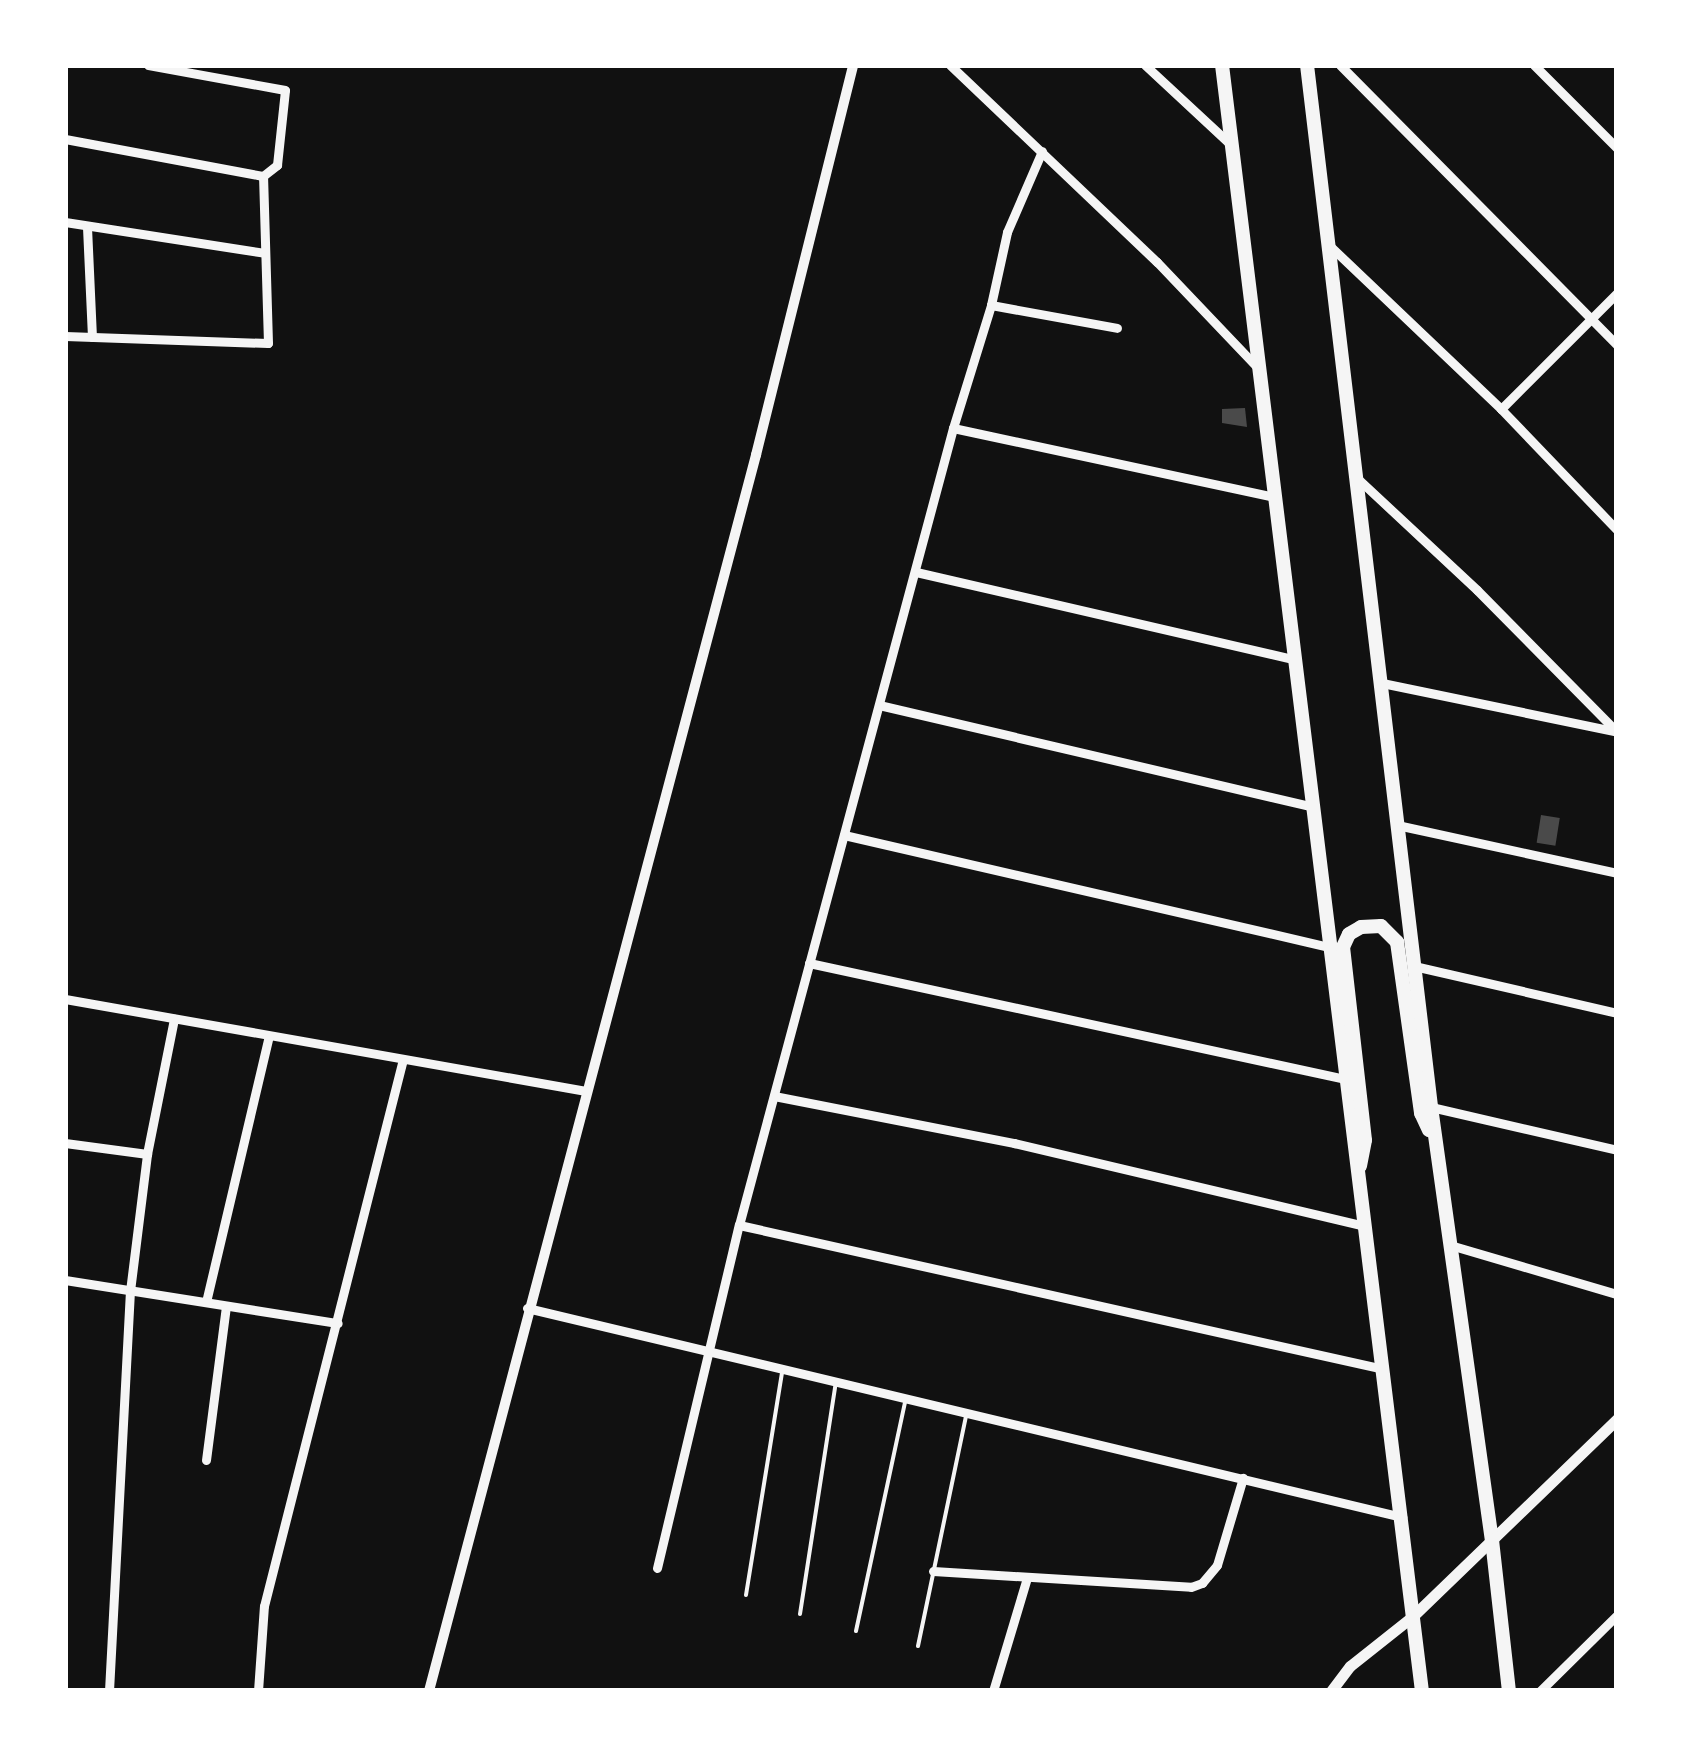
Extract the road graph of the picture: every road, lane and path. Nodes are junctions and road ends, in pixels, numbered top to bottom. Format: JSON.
{"nodes":[{"id":1,"x":148,"y":65,"type":"edge"},
{"id":2,"x":854,"y":65,"type":"edge"},
{"id":3,"x":950,"y":65,"type":"edge"},
{"id":4,"x":1145,"y":65,"type":"edge"},
{"id":5,"x":1222,"y":65,"type":"edge"},
{"id":6,"x":1307,"y":65,"type":"edge"},
{"id":7,"x":1340,"y":65,"type":"edge"},
{"id":8,"x":1534,"y":65,"type":"edge"},
{"id":9,"x":65,"y":139,"type":"edge"},
{"id":10,"x":1233,"y":146,"type":"junction"},
{"id":11,"x":1617,"y":148,"type":"edge"},
{"id":12,"x":1042,"y":150,"type":"junction"},
{"id":13,"x":263,"y":176,"type":"junction"},
{"id":14,"x":65,"y":222,"type":"edge"},
{"id":15,"x":87,"y":227,"type":"junction"},
{"id":16,"x":1329,"y":246,"type":"junction"},
{"id":17,"x":265,"y":253,"type":"junction"},
{"id":18,"x":1617,"y":293,"type":"edge"},
{"id":19,"x":991,"y":305,"type":"junction"},
{"id":20,"x":1591,"y":320,"type":"junction"},
{"id":21,"x":1117,"y":328,"type":"dead end"},
{"id":22,"x":65,"y":336,"type":"edge"},
{"id":23,"x":92,"y":337,"type":"junction"},
{"id":24,"x":1617,"y":344,"type":"edge"},
{"id":25,"x":1257,"y":367,"type":"junction"},
{"id":26,"x":1501,"y":409,"type":"junction"},
{"id":27,"x":953,"y":428,"type":"junction"},
{"id":28,"x":1356,"y":478,"type":"junction"},
{"id":29,"x":1274,"y":497,"type":"junction"},
{"id":30,"x":1617,"y":530,"type":"edge"},
{"id":31,"x":916,"y":572,"type":"junction"},
{"id":32,"x":1294,"y":658,"type":"junction"},
{"id":33,"x":1382,"y":683,"type":"junction"},
{"id":34,"x":879,"y":705,"type":"junction"},
{"id":35,"x":1615,"y":727,"type":"edge"},
{"id":36,"x":1310,"y":806,"type":"junction"},
{"id":37,"x":1397,"y":825,"type":"junction"},
{"id":38,"x":844,"y":834,"type":"junction"},
{"id":39,"x":1617,"y":873,"type":"edge"},
{"id":40,"x":1329,"y":947,"type":"junction"},
{"id":41,"x":809,"y":963,"type":"junction"},
{"id":42,"x":1414,"y":966,"type":"junction"},
{"id":43,"x":65,"y":998,"type":"edge"},
{"id":44,"x":1617,"y":1014,"type":"edge"},
{"id":45,"x":174,"y":1019,"type":"junction"},
{"id":46,"x":270,"y":1036,"type":"junction"},
{"id":47,"x":403,"y":1059,"type":"junction"},
{"id":48,"x":1345,"y":1079,"type":"junction"},
{"id":49,"x":586,"y":1090,"type":"junction"},
{"id":50,"x":774,"y":1096,"type":"junction"},
{"id":51,"x":1431,"y":1106,"type":"junction"},
{"id":52,"x":65,"y":1142,"type":"edge"},
{"id":53,"x":1617,"y":1150,"type":"edge"},
{"id":54,"x":147,"y":1154,"type":"junction"},
{"id":55,"x":1438,"y":1154,"type":"junction"},
{"id":56,"x":1358,"y":1179,"type":"junction"},
{"id":57,"x":739,"y":1225,"type":"junction"},
{"id":58,"x":1365,"y":1226,"type":"junction"},
{"id":59,"x":1450,"y":1245,"type":"junction"},
{"id":60,"x":65,"y":1280,"type":"edge"},
{"id":61,"x":130,"y":1291,"type":"junction"},
{"id":62,"x":1617,"y":1294,"type":"edge"},
{"id":63,"x":206,"y":1302,"type":"junction"},
{"id":64,"x":226,"y":1307,"type":"junction"},
{"id":65,"x":527,"y":1308,"type":"junction"},
{"id":66,"x":338,"y":1323,"type":"junction"},
{"id":67,"x":709,"y":1350,"type":"junction"},
{"id":68,"x":783,"y":1368,"type":"junction"},
{"id":69,"x":1383,"y":1370,"type":"junction"},
{"id":70,"x":836,"y":1381,"type":"junction"},
{"id":71,"x":906,"y":1398,"type":"junction"},
{"id":72,"x":967,"y":1412,"type":"junction"},
{"id":73,"x":1617,"y":1419,"type":"edge"},
{"id":74,"x":206,"y":1460,"type":"dead end"},
{"id":75,"x":1244,"y":1478,"type":"junction"},
{"id":76,"x":1402,"y":1516,"type":"junction"},
{"id":77,"x":1492,"y":1540,"type":"junction"},
{"id":78,"x":657,"y":1568,"type":"dead end"},
{"id":79,"x":933,"y":1571,"type":"junction"},
{"id":80,"x":1028,"y":1578,"type":"junction"},
{"id":81,"x":746,"y":1595,"type":"dead end"},
{"id":82,"x":800,"y":1614,"type":"dead end"},
{"id":83,"x":1617,"y":1615,"type":"edge"},
{"id":84,"x":1413,"y":1616,"type":"junction"},
{"id":85,"x":856,"y":1631,"type":"dead end"},
{"id":86,"x":918,"y":1646,"type":"dead end"},
{"id":87,"x":109,"y":1691,"type":"edge"},
{"id":88,"x":258,"y":1691,"type":"edge"},
{"id":89,"x":429,"y":1691,"type":"edge"},
{"id":90,"x":993,"y":1691,"type":"edge"},
{"id":91,"x":1331,"y":1691,"type":"edge"},
{"id":92,"x":1422,"y":1691,"type":"edge"},
{"id":93,"x":1509,"y":1691,"type":"edge"},
{"id":94,"x":1540,"y":1691,"type":"edge"}],
"edges":[{"from":1,"to":13,"type":"street"},
{"from":2,"to":49,"type":"street"},
{"from":3,"to":12,"type":"street"},
{"from":4,"to":10,"type":"street"},
{"from":5,"to":10,"type":"main road"},
{"from":6,"to":16,"type":"main road"},
{"from":7,"to":20,"type":"street"},
{"from":8,"to":11,"type":"street"},
{"from":9,"to":13,"type":"street"},
{"from":10,"to":25,"type":"main road"},
{"from":12,"to":19,"type":"street"},
{"from":12,"to":25,"type":"street"},
{"from":13,"to":17,"type":"street"},
{"from":14,"to":15,"type":"street"},
{"from":15,"to":17,"type":"street"},
{"from":15,"to":23,"type":"street"},
{"from":16,"to":26,"type":"street"},
{"from":16,"to":28,"type":"main road"},
{"from":17,"to":23,"type":"street"},
{"from":18,"to":20,"type":"street"},
{"from":19,"to":21,"type":"street"},
{"from":19,"to":27,"type":"street"},
{"from":20,"to":24,"type":"street"},
{"from":20,"to":26,"type":"street"},
{"from":22,"to":23,"type":"street"},
{"from":25,"to":29,"type":"main road"},
{"from":26,"to":30,"type":"street"},
{"from":27,"to":29,"type":"street"},
{"from":27,"to":31,"type":"street"},
{"from":28,"to":33,"type":"main road"},
{"from":28,"to":35,"type":"street"},
{"from":29,"to":32,"type":"main road"},
{"from":31,"to":32,"type":"street"},
{"from":31,"to":34,"type":"street"},
{"from":32,"to":36,"type":"main road"},
{"from":33,"to":35,"type":"street"},
{"from":33,"to":37,"type":"main road"},
{"from":34,"to":36,"type":"street"},
{"from":34,"to":38,"type":"street"},
{"from":36,"to":40,"type":"main road"},
{"from":37,"to":39,"type":"street"},
{"from":37,"to":42,"type":"main road"},
{"from":38,"to":40,"type":"street"},
{"from":38,"to":41,"type":"street"},
{"from":40,"to":48,"type":"main road"},
{"from":41,"to":48,"type":"street"},
{"from":41,"to":50,"type":"street"},
{"from":42,"to":44,"type":"street"},
{"from":42,"to":51,"type":"main road"},
{"from":43,"to":45,"type":"street"},
{"from":45,"to":46,"type":"street"},
{"from":45,"to":54,"type":"street"},
{"from":46,"to":47,"type":"street"},
{"from":46,"to":63,"type":"street"},
{"from":47,"to":49,"type":"street"},
{"from":47,"to":66,"type":"street"},
{"from":48,"to":56,"type":"main road"},
{"from":49,"to":65,"type":"street"},
{"from":50,"to":57,"type":"street"},
{"from":50,"to":58,"type":"street"},
{"from":51,"to":53,"type":"street"},
{"from":51,"to":55,"type":"main road"},
{"from":52,"to":54,"type":"street"},
{"from":54,"to":61,"type":"street"},
{"from":55,"to":56,"type":"main road"},
{"from":55,"to":59,"type":"main road"},
{"from":56,"to":58,"type":"main road"},
{"from":57,"to":67,"type":"street"},
{"from":57,"to":69,"type":"street"},
{"from":58,"to":69,"type":"main road"},
{"from":59,"to":62,"type":"street"},
{"from":59,"to":77,"type":"main road"},
{"from":60,"to":61,"type":"street"},
{"from":61,"to":63,"type":"street"},
{"from":61,"to":87,"type":"street"},
{"from":63,"to":64,"type":"street"},
{"from":64,"to":66,"type":"street"},
{"from":64,"to":74,"type":"street"},
{"from":65,"to":67,"type":"street"},
{"from":65,"to":89,"type":"street"},
{"from":66,"to":88,"type":"street"},
{"from":67,"to":68,"type":"street"},
{"from":67,"to":78,"type":"street"},
{"from":68,"to":70,"type":"street"},
{"from":68,"to":81,"type":"lane"},
{"from":69,"to":76,"type":"main road"},
{"from":70,"to":71,"type":"street"},
{"from":70,"to":82,"type":"lane"},
{"from":71,"to":72,"type":"street"},
{"from":71,"to":85,"type":"lane"},
{"from":72,"to":75,"type":"street"},
{"from":72,"to":79,"type":"lane"},
{"from":73,"to":77,"type":"main road"},
{"from":75,"to":76,"type":"street"},
{"from":75,"to":80,"type":"street"},
{"from":76,"to":84,"type":"main road"},
{"from":77,"to":84,"type":"main road"},
{"from":77,"to":93,"type":"main road"},
{"from":79,"to":80,"type":"street"},
{"from":79,"to":86,"type":"lane"},
{"from":80,"to":90,"type":"street"},
{"from":83,"to":94,"type":"street"},
{"from":84,"to":91,"type":"main road"},
{"from":84,"to":92,"type":"main road"}]}
